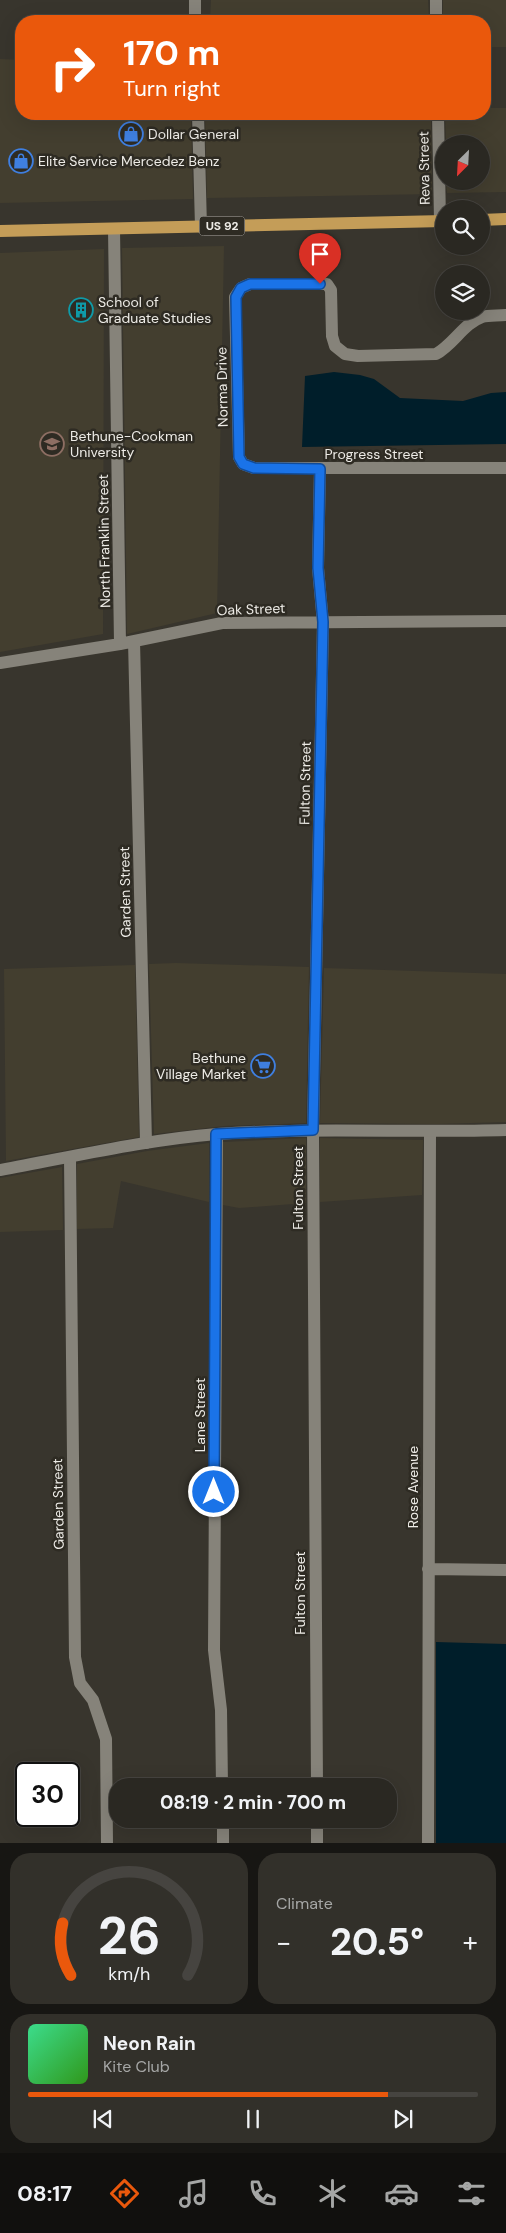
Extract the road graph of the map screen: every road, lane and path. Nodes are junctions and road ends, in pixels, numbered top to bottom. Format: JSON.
{"nodes":[{"id":1,"x":195,"y":0,"type":"edge"},
{"id":2,"x":436,"y":0,"type":"edge"},
{"id":3,"x":195,"y":15,"type":"edge"},
{"id":4,"x":436,"y":15,"type":"edge"},
{"id":5,"x":198,"y":120,"type":"edge"},
{"id":6,"x":438,"y":120,"type":"edge"},
{"id":7,"x":441,"y":200,"type":"edge"},
{"id":8,"x":506,"y":219,"type":"edge"},
{"id":9,"x":490,"y":220,"type":"edge"},
{"id":10,"x":435,"y":221,"type":"edge"},
{"id":11,"x":201,"y":227,"type":"junction"},
{"id":12,"x":114,"y":229,"type":"junction"},
{"id":13,"x":0,"y":231,"type":"edge"},
{"id":14,"x":506,"y":315,"type":"edge"},
{"id":15,"x":243,"y":464,"type":"joint"},
{"id":16,"x":506,"y":468,"type":"edge"},
{"id":17,"x":320,"y":469,"type":"junction"},
{"id":18,"x":506,"y":621,"type":"edge"},
{"id":19,"x":323,"y":622,"type":"junction"},
{"id":20,"x":134,"y":641,"type":"junction"},
{"id":21,"x":120,"y":644,"type":"junction"},
{"id":22,"x":0,"y":663,"type":"edge"},
{"id":23,"x":313,"y":1130,"type":"junction"},
{"id":24,"x":506,"y":1130,"type":"edge"},
{"id":25,"x":430,"y":1132,"type":"junction"},
{"id":26,"x":216,"y":1134,"type":"junction"},
{"id":27,"x":146,"y":1143,"type":"junction"},
{"id":28,"x":70,"y":1158,"type":"junction"},
{"id":29,"x":0,"y":1170,"type":"edge"},
{"id":30,"x":428,"y":1569,"type":"junction"},
{"id":31,"x":506,"y":1570,"type":"edge"},
{"id":32,"x":222,"y":1778,"type":"edge"},
{"id":33,"x":317,"y":1778,"type":"edge"},
{"id":34,"x":223,"y":1828,"type":"edge"},
{"id":35,"x":317,"y":1828,"type":"edge"},
{"id":36,"x":107,"y":1843,"type":"edge"},
{"id":37,"x":223,"y":1843,"type":"edge"},
{"id":38,"x":317,"y":1843,"type":"edge"},
{"id":39,"x":428,"y":1843,"type":"edge"}],
"edges":[{"from":1,"to":3,"type":"street"},
{"from":2,"to":4,"type":"street"},
{"from":5,"to":11,"type":"street"},
{"from":6,"to":7,"type":"street","name":"Reva Street"},
{"from":8,"to":9,"type":"main road"},
{"from":10,"to":11,"type":"main road","number":"US 92"},
{"from":11,"to":12,"type":"main road","number":"US 92"},
{"from":12,"to":13,"type":"main road","number":"US 92"},
{"from":12,"to":21,"type":"street","name":"North Franklin Street"},
{"from":14,"to":15,"type":"street","name":"Norma Drive"},
{"from":15,"to":17,"type":"street","name":"Progress Street"},
{"from":16,"to":17,"type":"street","name":"Progress Street"},
{"from":17,"to":19,"type":"street","name":"Fulton Street"},
{"from":18,"to":19,"type":"street","name":"Oak Street"},
{"from":19,"to":20,"type":"street","name":"Oak Street"},
{"from":19,"to":23,"type":"street","name":"Fulton Street"},
{"from":20,"to":21,"type":"street","name":"Oak Street"},
{"from":20,"to":27,"type":"street","name":"Garden Street"},
{"from":21,"to":22,"type":"street","name":"Oak Street"},
{"from":23,"to":25,"type":"street"},
{"from":23,"to":26,"type":"street"},
{"from":23,"to":33,"type":"street","name":"Fulton Street"},
{"from":24,"to":25,"type":"street"},
{"from":25,"to":30,"type":"street","name":"Rose Avenue"},
{"from":26,"to":27,"type":"street"},
{"from":26,"to":32,"type":"street","name":"Lane Street"},
{"from":27,"to":28,"type":"street"},
{"from":28,"to":29,"type":"street"},
{"from":28,"to":36,"type":"street","name":"Garden Street"},
{"from":30,"to":31,"type":"street"},
{"from":30,"to":39,"type":"street","name":"Rose Avenue"},
{"from":34,"to":37,"type":"street"},
{"from":35,"to":38,"type":"street"}]}
